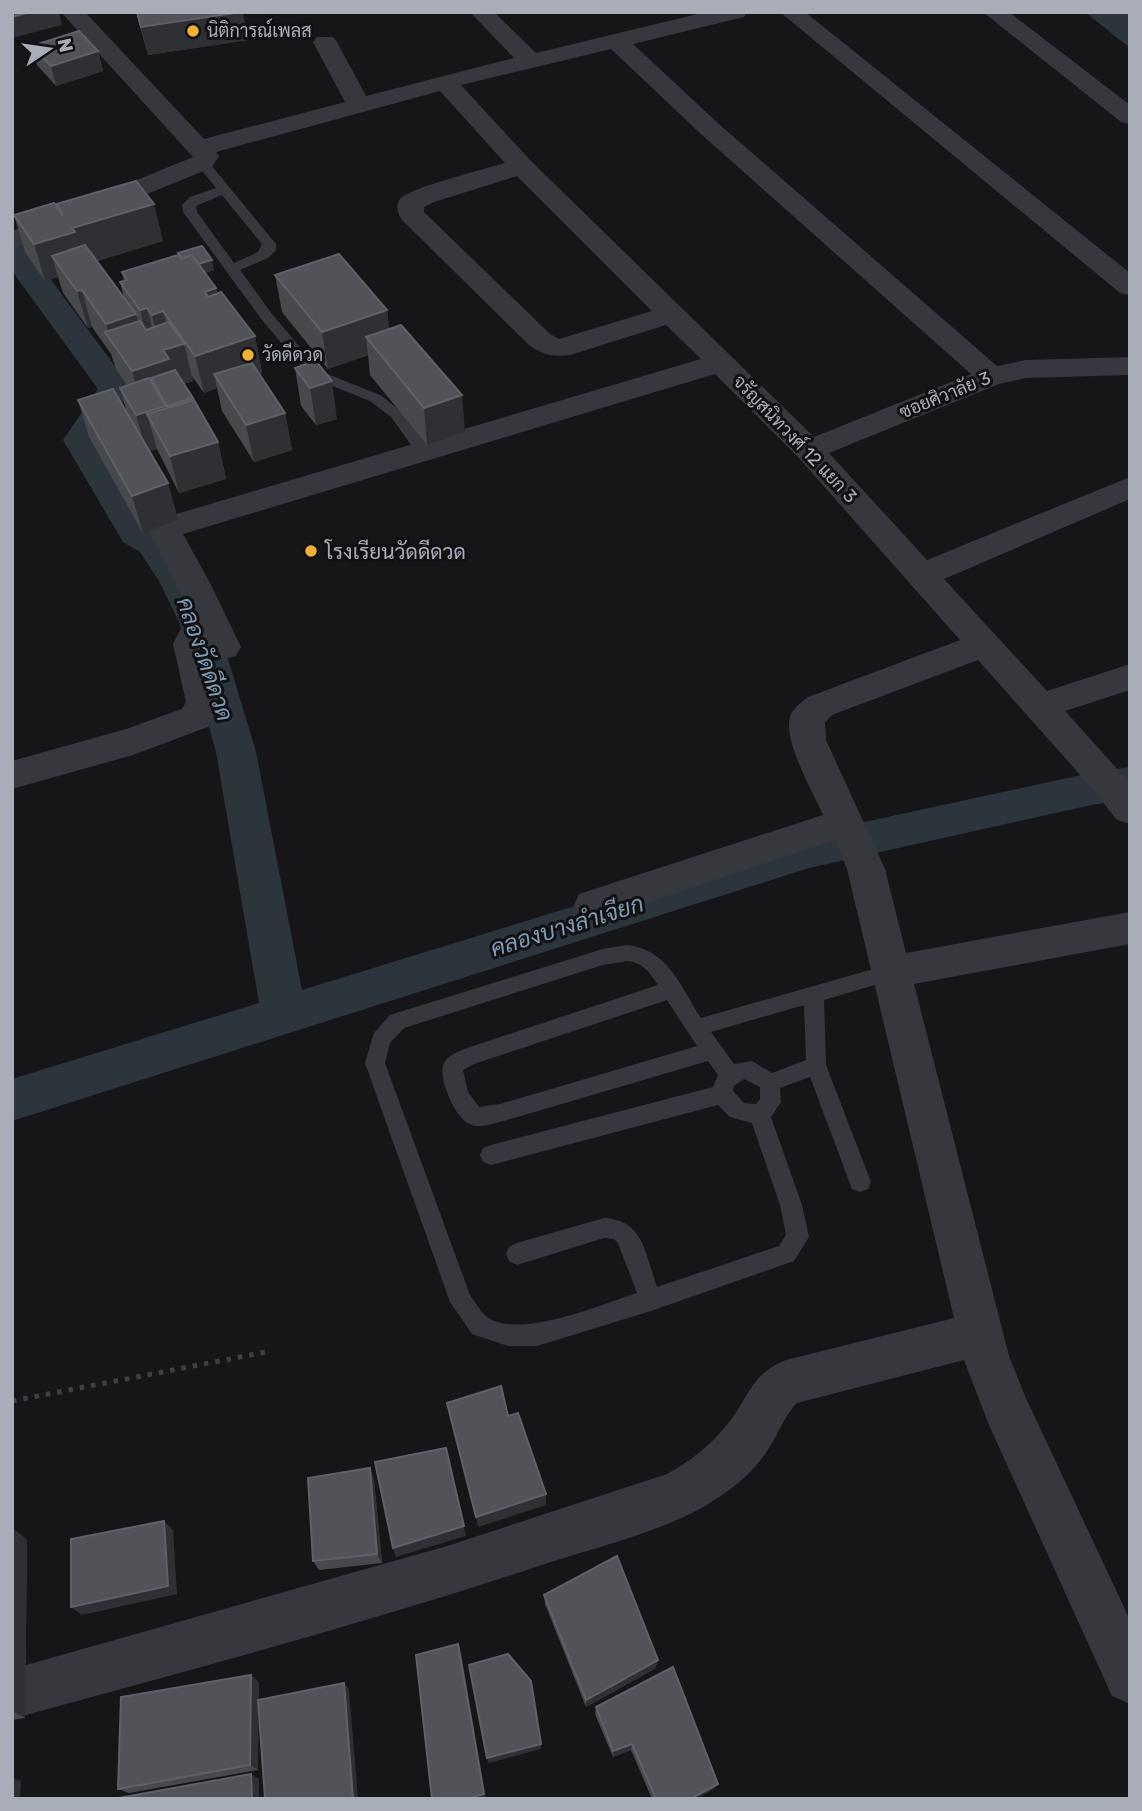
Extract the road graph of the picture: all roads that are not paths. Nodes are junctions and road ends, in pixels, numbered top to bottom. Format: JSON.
{"nodes":[{"id":1,"x":72,"y":12,"type":"edge"},
{"id":2,"x":481,"y":12,"type":"edge"},
{"id":3,"x":736,"y":12,"type":"edge"},
{"id":4,"x":790,"y":12,"type":"edge"},
{"id":5,"x":994,"y":12,"type":"edge"},
{"id":6,"x":671,"y":19,"type":"edge"},
{"id":7,"x":325,"y":42,"type":"dead end"},
{"id":8,"x":617,"y":42,"type":"junction"},
{"id":9,"x":531,"y":62,"type":"junction"},
{"id":10,"x":445,"y":82,"type":"junction"},
{"id":11,"x":360,"y":107,"type":"junction"},
{"id":12,"x":1130,"y":117,"type":"edge"},
{"id":13,"x":201,"y":156,"type":"junction"},
{"id":14,"x":522,"y":166,"type":"junction"},
{"id":15,"x":224,"y":190,"type":"junction"},
{"id":16,"x":13,"y":241,"type":"edge"},
{"id":17,"x":232,"y":269,"type":"junction"},
{"id":18,"x":1130,"y":287,"type":"edge"},
{"id":19,"x":672,"y":314,"type":"junction"},
{"id":20,"x":720,"y":363,"type":"junction"},
{"id":21,"x":1130,"y":366,"type":"edge"},
{"id":22,"x":991,"y":376,"type":"junction"},
{"id":23,"x":809,"y":450,"type":"junction"},
{"id":24,"x":424,"y":452,"type":"junction"},
{"id":25,"x":1130,"y":487,"type":"edge"},
{"id":26,"x":923,"y":575,"type":"junction"},
{"id":27,"x":985,"y":644,"type":"junction"},
{"id":28,"x":1130,"y":677,"type":"edge"},
{"id":29,"x":1040,"y":706,"type":"junction"},
{"id":30,"x":12,"y":775,"type":"edge"},
{"id":31,"x":1130,"y":810,"type":"edge"},
{"id":32,"x":854,"y":841,"type":"junction"},
{"id":33,"x":593,"y":905,"type":"dead end"},
{"id":34,"x":1130,"y":928,"type":"edge"},
{"id":35,"x":891,"y":972,"type":"junction"},
{"id":36,"x":673,"y":989,"type":"junction"},
{"id":37,"x":814,"y":994,"type":"junction"},
{"id":38,"x":696,"y":1028,"type":"junction"},
{"id":39,"x":711,"y":1051,"type":"junction"},
{"id":40,"x":816,"y":1065,"type":"junction"},
{"id":41,"x":770,"y":1083,"type":"junction"},
{"id":42,"x":727,"y":1084,"type":"junction"},
{"id":43,"x":759,"y":1113,"type":"junction"},
{"id":44,"x":491,"y":1155,"type":"dead end"},
{"id":45,"x":860,"y":1182,"type":"dead end"},
{"id":46,"x":517,"y":1254,"type":"dead end"},
{"id":47,"x":652,"y":1300,"type":"junction"},
{"id":48,"x":980,"y":1334,"type":"junction"},
{"id":49,"x":1130,"y":1678,"type":"edge"},
{"id":50,"x":26,"y":1689,"type":"dead end"}],
"edges":[{"from":1,"to":13,"type":"street"},
{"from":2,"to":9,"type":"street"},
{"from":3,"to":6,"type":"street"},
{"from":4,"to":18,"type":"street"},
{"from":5,"to":12,"type":"street"},
{"from":6,"to":8,"type":"street"},
{"from":7,"to":11,"type":"street"},
{"from":8,"to":9,"type":"street"},
{"from":8,"to":22,"type":"street"},
{"from":9,"to":10,"type":"street"},
{"from":10,"to":11,"type":"street"},
{"from":10,"to":14,"type":"street","name":"จรัญสนิทวงศ์ 12 แยก 3"},
{"from":11,"to":13,"type":"street"},
{"from":13,"to":15,"type":"lane"},
{"from":13,"to":16,"type":"street"},
{"from":14,"to":19,"type":"street","name":"จรัญสนิทวงศ์ 12 แยก 3"},
{"from":14,"to":19,"type":"street"},
{"from":15,"to":17,"type":"lane"},
{"from":15,"to":17,"type":"lane"},
{"from":17,"to":24,"type":"lane"},
{"from":19,"to":20,"type":"street","name":"จรัญสนิทวงศ์ 12 แยก 3"},
{"from":20,"to":23,"type":"street","name":"จรัญสนิทวงศ์ 12 แยก 3"},
{"from":20,"to":24,"type":"street"},
{"from":21,"to":22,"type":"street","name":"ซอยศิวาลัย 3"},
{"from":22,"to":23,"type":"street","name":"ซอยศิวาลัย 3"},
{"from":23,"to":26,"type":"street","name":"จรัญสนิทวงศ์ 12 แยก 3"},
{"from":24,"to":30,"type":"street"},
{"from":25,"to":26,"type":"street"},
{"from":26,"to":27,"type":"street","name":"จรัญสนิทวงศ์ 12 แยก 3"},
{"from":27,"to":29,"type":"street","name":"จรัญสนิทวงศ์ 12 แยก 3"},
{"from":27,"to":32,"type":"street"},
{"from":28,"to":29,"type":"street"},
{"from":29,"to":31,"type":"street","name":"จรัญสนิทวงศ์ 12 แยก 3"},
{"from":32,"to":33,"type":"street"},
{"from":32,"to":35,"type":"street"},
{"from":34,"to":35,"type":"street"},
{"from":35,"to":37,"type":"lane"},
{"from":35,"to":48,"type":"street"},
{"from":36,"to":38,"type":"lane"},
{"from":36,"to":39,"type":"lane"},
{"from":36,"to":47,"type":"lane"},
{"from":37,"to":38,"type":"lane"},
{"from":37,"to":40,"type":"lane"},
{"from":38,"to":39,"type":"lane"},
{"from":39,"to":42,"type":"lane"},
{"from":40,"to":41,"type":"lane"},
{"from":40,"to":45,"type":"lane"},
{"from":41,"to":42,"type":"lane"},
{"from":41,"to":43,"type":"lane"},
{"from":42,"to":43,"type":"lane"},
{"from":42,"to":44,"type":"lane"},
{"from":43,"to":47,"type":"lane"},
{"from":46,"to":47,"type":"lane"},
{"from":48,"to":49,"type":"street"},
{"from":48,"to":50,"type":"street"}]}
